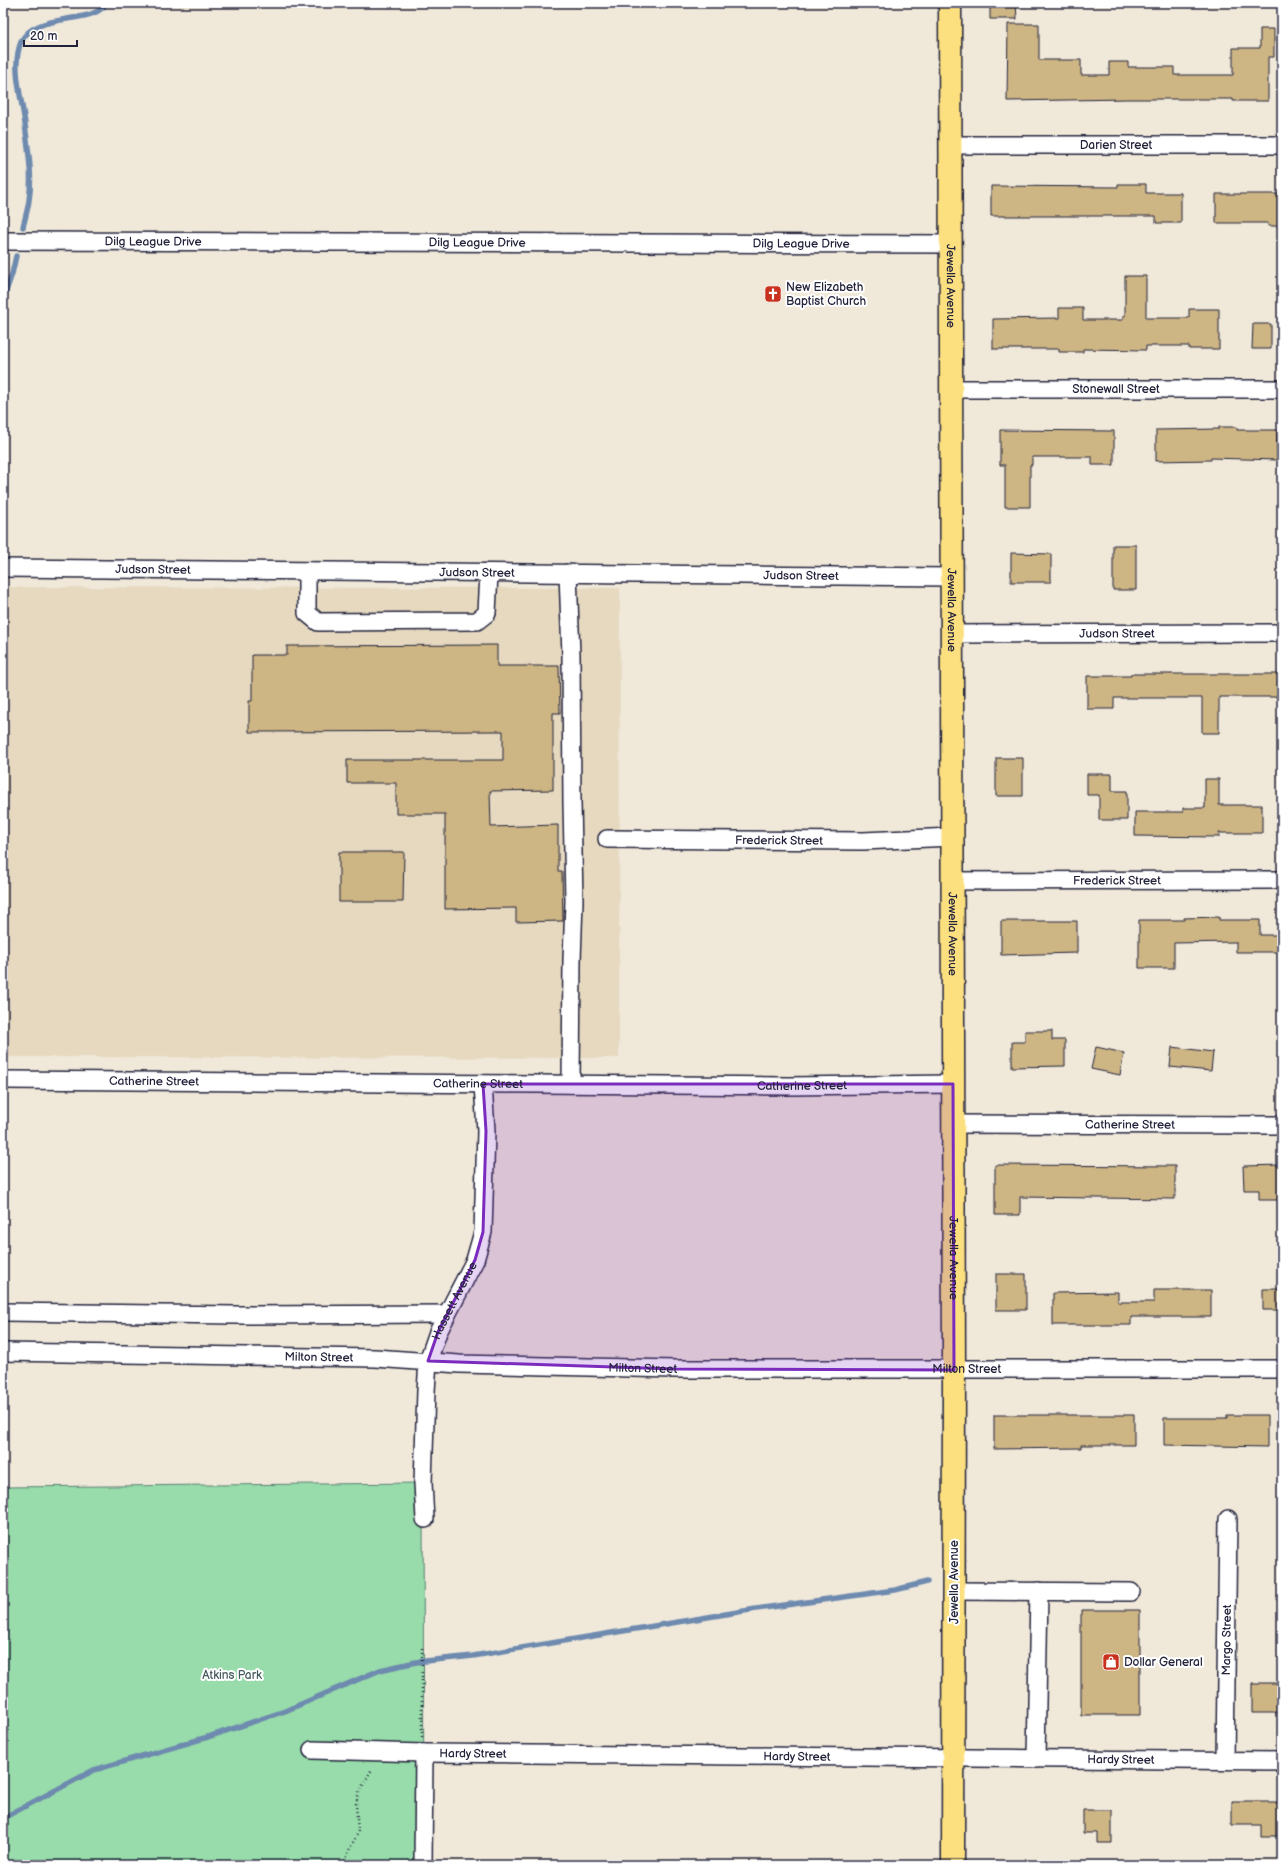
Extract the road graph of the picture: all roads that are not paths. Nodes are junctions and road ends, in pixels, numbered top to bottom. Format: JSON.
{"nodes":[{"id":1,"x":950,"y":3,"type":"edge"},
{"id":2,"x":950,"y":145,"type":"junction"},
{"id":3,"x":1282,"y":145,"type":"edge"},
{"id":4,"x":3,"y":241,"type":"edge"},
{"id":5,"x":950,"y":244,"type":"junction"},
{"id":6,"x":950,"y":389,"type":"junction"},
{"id":7,"x":1282,"y":389,"type":"edge"},
{"id":8,"x":3,"y":568,"type":"edge"},
{"id":9,"x":308,"y":571,"type":"junction"},
{"id":10,"x":489,"y":573,"type":"junction"},
{"id":11,"x":568,"y":573,"type":"junction"},
{"id":12,"x":951,"y":577,"type":"junction"},
{"id":13,"x":1282,"y":633,"type":"edge"},
{"id":14,"x":951,"y":634,"type":"junction"},
{"id":15,"x":952,"y":837,"type":"junction"},
{"id":16,"x":607,"y":839,"type":"dead end"},
{"id":17,"x":1282,"y":880,"type":"edge"},
{"id":18,"x":952,"y":881,"type":"junction"},
{"id":19,"x":3,"y":1080,"type":"edge"},
{"id":20,"x":483,"y":1084,"type":"junction"},
{"id":21,"x":571,"y":1084,"type":"junction"},
{"id":22,"x":953,"y":1084,"type":"junction"},
{"id":23,"x":953,"y":1124,"type":"junction"},
{"id":24,"x":1282,"y":1125,"type":"edge"},
{"id":25,"x":3,"y":1312,"type":"edge"},
{"id":26,"x":446,"y":1314,"type":"junction"},
{"id":27,"x":3,"y":1352,"type":"edge"},
{"id":28,"x":428,"y":1361,"type":"junction"},
{"id":29,"x":1282,"y":1369,"type":"edge"},
{"id":30,"x":954,"y":1370,"type":"junction"},
{"id":31,"x":425,"y":1519,"type":"dead end"},
{"id":32,"x":1228,"y":1519,"type":"dead end"},
{"id":33,"x":954,"y":1591,"type":"junction"},
{"id":34,"x":1039,"y":1591,"type":"junction"},
{"id":35,"x":1131,"y":1592,"type":"dead end"},
{"id":36,"x":312,"y":1750,"type":"dead end"},
{"id":37,"x":424,"y":1753,"type":"junction"},
{"id":38,"x":953,"y":1759,"type":"junction"},
{"id":39,"x":1036,"y":1759,"type":"junction"},
{"id":40,"x":1225,"y":1760,"type":"junction"},
{"id":41,"x":1282,"y":1761,"type":"edge"},
{"id":42,"x":423,"y":1865,"type":"edge"},
{"id":43,"x":953,"y":1865,"type":"edge"}],
"edges":[{"from":1,"to":2,"type":"main road","name":"Jewella Avenue"},
{"from":2,"to":3,"type":"street","name":"Darien Street"},
{"from":2,"to":5,"type":"main road","name":"Jewella Avenue"},
{"from":4,"to":5,"type":"street","name":"Dilg League Drive"},
{"from":5,"to":6,"type":"main road","name":"Jewella Avenue"},
{"from":6,"to":7,"type":"street","name":"Stonewall Street"},
{"from":6,"to":12,"type":"main road","name":"Jewella Avenue"},
{"from":8,"to":9,"type":"street","name":"Judson Street"},
{"from":9,"to":10,"type":"street","name":"Judson Street"},
{"from":9,"to":10,"type":"street"},
{"from":10,"to":11,"type":"street","name":"Judson Street"},
{"from":11,"to":12,"type":"street","name":"Judson Street"},
{"from":11,"to":21,"type":"street"},
{"from":12,"to":14,"type":"main road","name":"Jewella Avenue"},
{"from":13,"to":14,"type":"street","name":"Judson Street"},
{"from":14,"to":15,"type":"main road","name":"Jewella Avenue"},
{"from":15,"to":16,"type":"street","name":"Frederick Street"},
{"from":15,"to":18,"type":"main road","name":"Jewella Avenue"},
{"from":17,"to":18,"type":"street","name":"Frederick Street"},
{"from":18,"to":22,"type":"main road","name":"Jewella Avenue"},
{"from":19,"to":20,"type":"street","name":"Catherine Street"},
{"from":20,"to":21,"type":"street","name":"Catherine Street"},
{"from":20,"to":26,"type":"street","name":"Hassett Avenue"},
{"from":21,"to":22,"type":"street","name":"Catherine Street"},
{"from":22,"to":23,"type":"main road","name":"Jewella Avenue"},
{"from":23,"to":24,"type":"street","name":"Catherine Street"},
{"from":23,"to":30,"type":"main road","name":"Jewella Avenue"},
{"from":25,"to":26,"type":"street"},
{"from":26,"to":28,"type":"street","name":"Hassett Avenue"},
{"from":27,"to":28,"type":"street","name":"Milton Street"},
{"from":28,"to":30,"type":"street","name":"Milton Street"},
{"from":28,"to":31,"type":"street","name":"Hassett Avenue"},
{"from":29,"to":30,"type":"street","name":"Milton Street"},
{"from":30,"to":33,"type":"main road","name":"Jewella Avenue"},
{"from":32,"to":40,"type":"street","name":"Margo Street"},
{"from":33,"to":34,"type":"street"},
{"from":33,"to":38,"type":"main road","name":"Jewella Avenue"},
{"from":34,"to":35,"type":"street"},
{"from":34,"to":39,"type":"street"},
{"from":36,"to":37,"type":"street","name":"Hardy Street"},
{"from":37,"to":38,"type":"street","name":"Hardy Street"},
{"from":37,"to":42,"type":"street"},
{"from":38,"to":39,"type":"street","name":"Hardy Street"},
{"from":38,"to":43,"type":"main road","name":"Jewella Avenue"},
{"from":39,"to":40,"type":"street","name":"Hardy Street"},
{"from":40,"to":41,"type":"street","name":"Hardy Street"}]}
